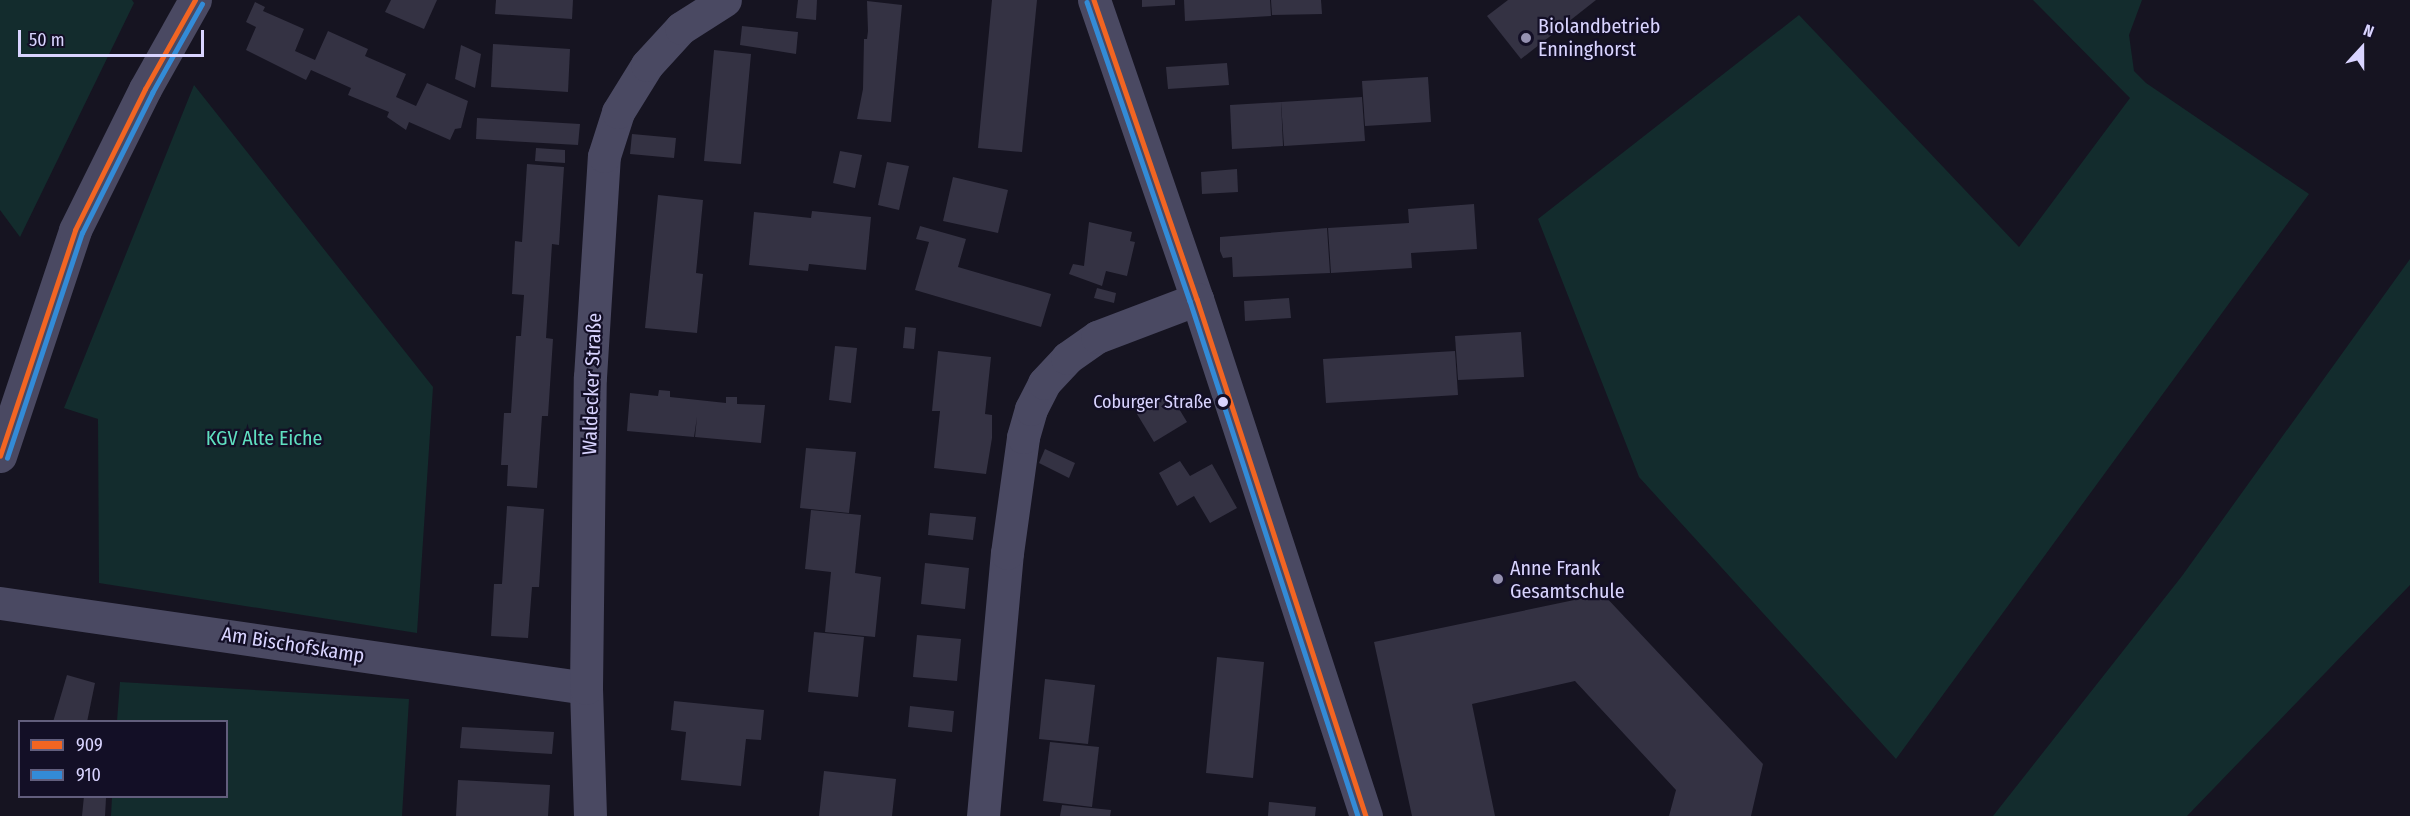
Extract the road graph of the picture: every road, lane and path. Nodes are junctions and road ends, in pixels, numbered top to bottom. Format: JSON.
{"nodes":[{"id":1,"x":195,"y":0,"type":"edge"},
{"id":2,"x":725,"y":0,"type":"edge"},
{"id":3,"x":1094,"y":0,"type":"edge"},
{"id":4,"x":1197,"y":300,"type":"junction"},
{"id":5,"x":0,"y":456,"type":"edge"},
{"id":6,"x":0,"y":603,"type":"edge"},
{"id":7,"x":586,"y":688,"type":"junction"},
{"id":8,"x":590,"y":816,"type":"edge"},
{"id":9,"x":983,"y":816,"type":"edge"},
{"id":10,"x":1366,"y":816,"type":"edge"}],
"edges":[{"from":1,"to":5,"type":"street"},
{"from":2,"to":7,"type":"street","name":"Waldecker Straße"},
{"from":3,"to":4,"type":"street"},
{"from":4,"to":9,"type":"street"},
{"from":4,"to":10,"type":"street"},
{"from":6,"to":7,"type":"street","name":"Am Bischofskamp"},
{"from":7,"to":8,"type":"street","name":"Waldecker Straße"}]}
